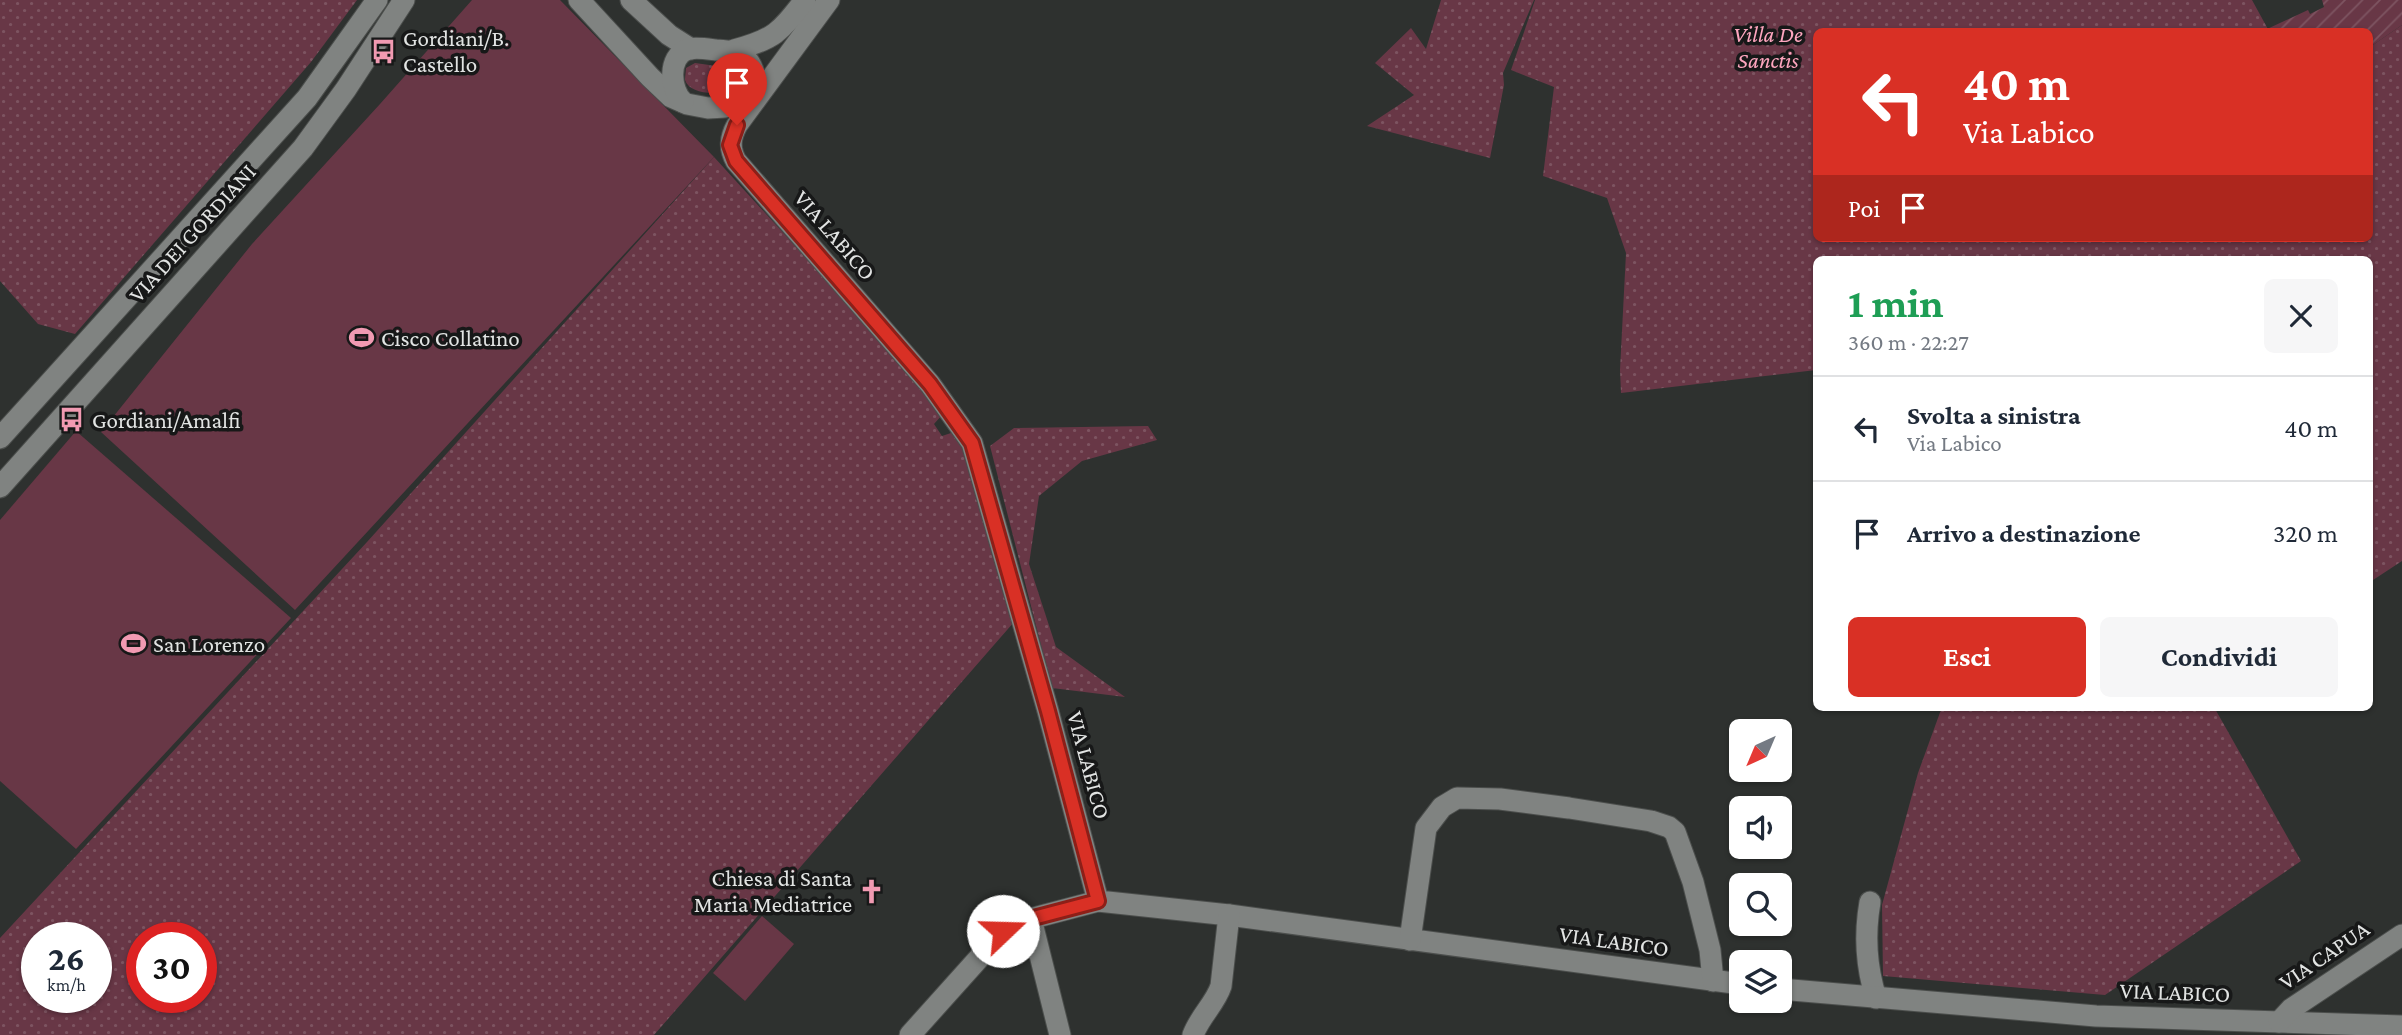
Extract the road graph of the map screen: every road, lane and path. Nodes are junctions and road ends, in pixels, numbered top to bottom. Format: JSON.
{"nodes":[{"id":1,"x":377,"y":0,"type":"edge"},
{"id":2,"x":404,"y":0,"type":"edge"},
{"id":3,"x":579,"y":0,"type":"edge"},
{"id":4,"x":631,"y":0,"type":"edge"},
{"id":5,"x":805,"y":0,"type":"edge"},
{"id":6,"x":830,"y":0,"type":"edge"},
{"id":7,"x":691,"y":49,"type":"junction"},
{"id":8,"x":734,"y":50,"type":"junction"},
{"id":9,"x":757,"y":96,"type":"junction"},
{"id":10,"x":683,"y":102,"type":"junction"},
{"id":11,"x":0,"y":438,"type":"edge"},
{"id":12,"x":0,"y":487,"type":"edge"},
{"id":13,"x":1098,"y":901,"type":"junction"},
{"id":14,"x":1870,"y":902,"type":"dead end"},
{"id":15,"x":1229,"y":915,"type":"junction"},
{"id":16,"x":1031,"y":919,"type":"junction"},
{"id":17,"x":2402,"y":935,"type":"edge"},
{"id":18,"x":1410,"y":940,"type":"junction"},
{"id":19,"x":1713,"y":981,"type":"junction"},
{"id":20,"x":1729,"y":983,"type":"edge"},
{"id":21,"x":1792,"y":990,"type":"edge"},
{"id":22,"x":1876,"y":998,"type":"junction"},
{"id":23,"x":2402,"y":1026,"type":"edge"},
{"id":24,"x":2281,"y":1028,"type":"edge"},
{"id":25,"x":910,"y":1035,"type":"edge"},
{"id":26,"x":1060,"y":1035,"type":"edge"},
{"id":27,"x":1193,"y":1035,"type":"edge"}],
"edges":[{"from":1,"to":11,"type":"street","name":"VIA DEI GORDIANI"},
{"from":2,"to":12,"type":"street","name":"VIA DEI GORDIANI"},
{"from":3,"to":10,"type":"street"},
{"from":4,"to":7,"type":"street"},
{"from":5,"to":8,"type":"street"},
{"from":6,"to":9,"type":"street"},
{"from":7,"to":8,"type":"street"},
{"from":7,"to":10,"type":"street"},
{"from":8,"to":9,"type":"street"},
{"from":9,"to":10,"type":"street"},
{"from":9,"to":13,"type":"street","name":"VIA LABICO"},
{"from":13,"to":15,"type":"street","name":"VIA LABICO"},
{"from":13,"to":16,"type":"street"},
{"from":14,"to":22,"type":"street"},
{"from":15,"to":18,"type":"street","name":"VIA LABICO"},
{"from":15,"to":27,"type":"street"},
{"from":16,"to":25,"type":"street"},
{"from":16,"to":26,"type":"street"},
{"from":17,"to":24,"type":"street","name":"VIA CAPUA"},
{"from":18,"to":19,"type":"street","name":"VIA LABICO"},
{"from":18,"to":19,"type":"street"},
{"from":19,"to":20,"type":"street","name":"VIA LABICO"},
{"from":21,"to":22,"type":"street","name":"VIA LABICO"},
{"from":22,"to":24,"type":"street","name":"VIA LABICO"},
{"from":23,"to":24,"type":"street","name":"VIA LABICO"}]}
